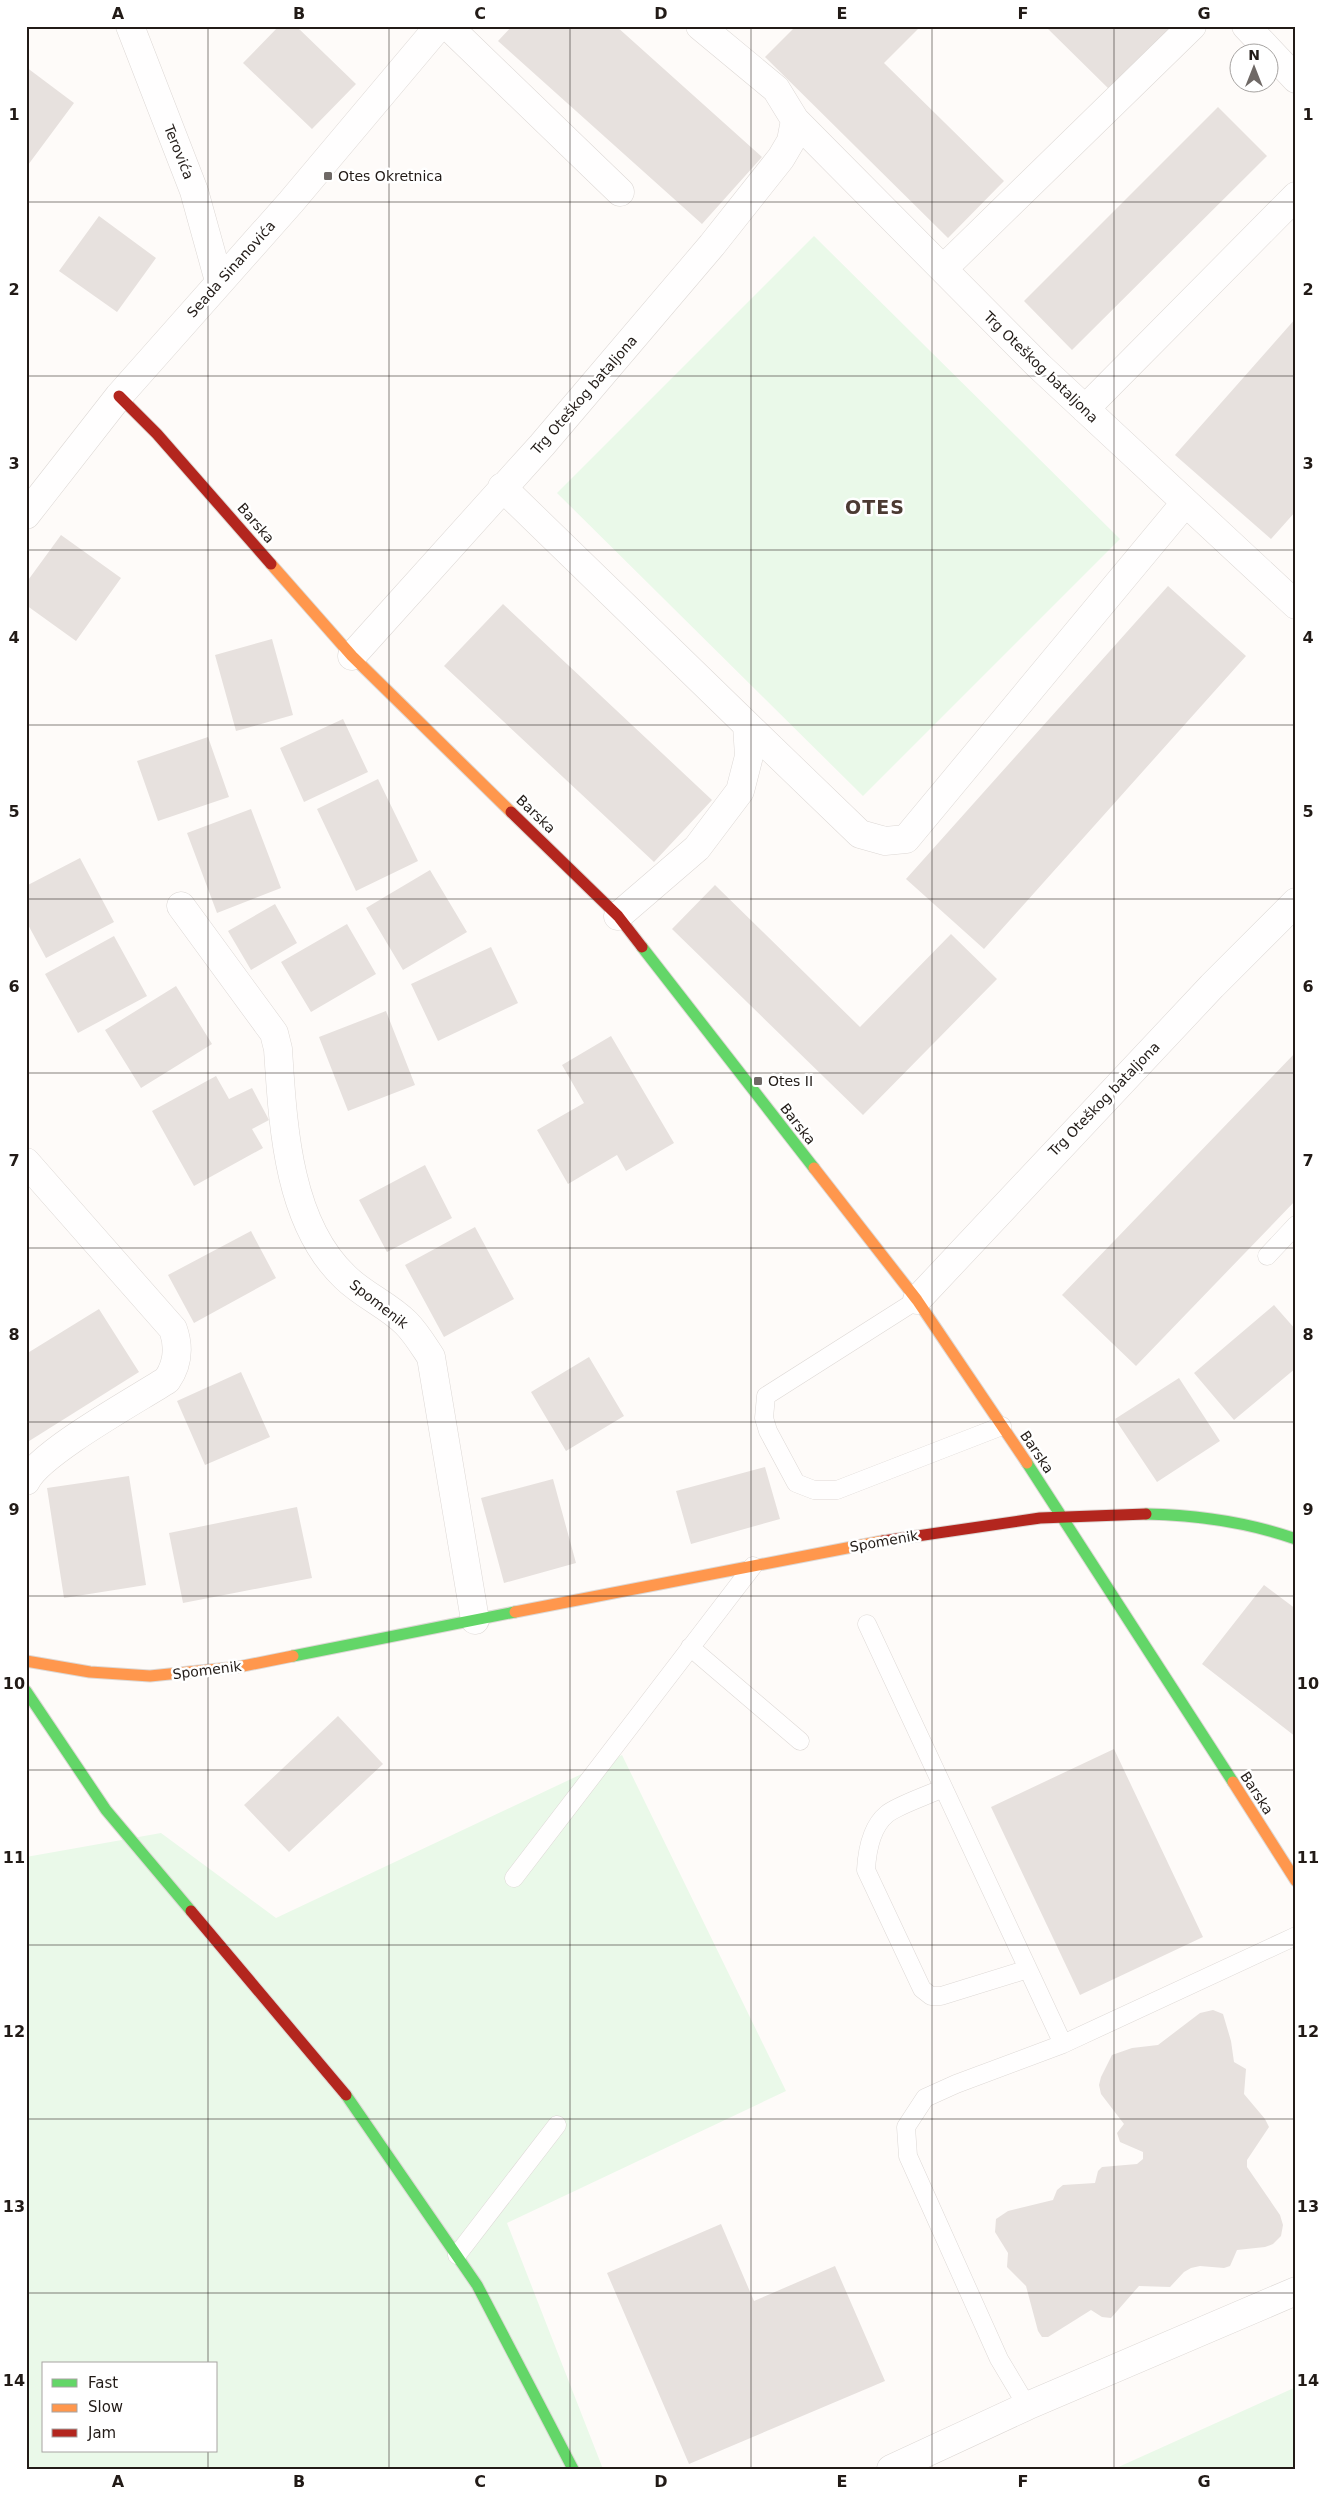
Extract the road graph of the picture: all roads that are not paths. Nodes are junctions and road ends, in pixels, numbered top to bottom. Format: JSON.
{"nodes":[{"id":1,"x":130,"y":26,"type":"edge"},
{"id":2,"x":439,"y":26,"type":"edge"},
{"id":3,"x":448,"y":26,"type":"edge"},
{"id":4,"x":700,"y":26,"type":"edge"},
{"id":5,"x":1192,"y":26,"type":"edge"},
{"id":6,"x":1256,"y":30,"type":"edge"},
{"id":7,"x":1296,"y":79,"type":"edge"},
{"id":8,"x":795,"y":120,"type":"junction"},
{"id":9,"x":620,"y":192,"type":"dead end"},
{"id":10,"x":1296,"y":196,"type":"edge"},
{"id":11,"x":943,"y":269,"type":"junction"},
{"id":12,"x":219,"y":281,"type":"junction"},
{"id":13,"x":119,"y":396,"type":"junction"},
{"id":14,"x":1085,"y":409,"type":"junction"},
{"id":15,"x":502,"y":487,"type":"junction"},
{"id":16,"x":1184,"y":503,"type":"junction"},
{"id":17,"x":26,"y":515,"type":"edge"},
{"id":18,"x":1296,"y":605,"type":"edge"},
{"id":19,"x":352,"y":656,"type":"junction"},
{"id":20,"x":747,"y":725,"type":"junction"},
{"id":21,"x":1296,"y":902,"type":"edge"},
{"id":22,"x":181,"y":906,"type":"dead end"},
{"id":23,"x":618,"y":916,"type":"junction"},
{"id":24,"x":26,"y":1162,"type":"edge"},
{"id":25,"x":1296,"y":1225,"type":"edge"},
{"id":26,"x":1267,"y":1256,"type":"dead end"},
{"id":27,"x":917,"y":1300,"type":"junction"},
{"id":28,"x":1002,"y":1426,"type":"junction"},
{"id":29,"x":26,"y":1481,"type":"edge"},
{"id":30,"x":1063,"y":1516,"type":"junction"},
{"id":31,"x":1296,"y":1539,"type":"edge"},
{"id":32,"x":753,"y":1566,"type":"junction"},
{"id":33,"x":475,"y":1620,"type":"junction"},
{"id":34,"x":867,"y":1624,"type":"dead end"},
{"id":35,"x":690,"y":1647,"type":"junction"},
{"id":36,"x":26,"y":1661,"type":"edge"},
{"id":37,"x":26,"y":1691,"type":"edge"},
{"id":38,"x":800,"y":1741,"type":"dead end"},
{"id":39,"x":943,"y":1788,"type":"junction"},
{"id":40,"x":514,"y":1878,"type":"dead end"},
{"id":41,"x":1296,"y":1881,"type":"edge"},
{"id":42,"x":1296,"y":1936,"type":"edge"},
{"id":43,"x":1028,"y":1969,"type":"junction"},
{"id":44,"x":1063,"y":2044,"type":"junction"},
{"id":45,"x":557,"y":2125,"type":"dead end"},
{"id":46,"x":457,"y":2255,"type":"junction"},
{"id":47,"x":1296,"y":2291,"type":"edge"},
{"id":48,"x":1027,"y":2406,"type":"junction"},
{"id":49,"x":573,"y":2469,"type":"edge"},
{"id":50,"x":891,"y":2469,"type":"edge"}],
"edges":[{"from":1,"to":12,"type":"street","name":"Terovića"},
{"from":2,"to":12,"type":"street","name":"Seada Sinanovića"},
{"from":3,"to":9,"type":"street"},
{"from":4,"to":8,"type":"street","name":"Trg Oteškog bataljona"},
{"from":5,"to":11,"type":"street"},
{"from":6,"to":7,"type":"street"},
{"from":8,"to":11,"type":"street","name":"Trg Oteškog bataljona"},
{"from":8,"to":15,"type":"street","name":"Trg Oteškog bataljona"},
{"from":10,"to":14,"type":"street"},
{"from":11,"to":14,"type":"street","name":"Trg Oteškog bataljona"},
{"from":12,"to":13,"type":"street","name":"Seada Sinanovića"},
{"from":13,"to":17,"type":"street","name":"Seada Sinanovića"},
{"from":13,"to":19,"type":"street","name":"Barska"},
{"from":14,"to":16,"type":"street","name":"Trg Oteškog bataljona"},
{"from":15,"to":19,"type":"street","name":"Trg Oteškog bataljona"},
{"from":15,"to":20,"type":"street"},
{"from":16,"to":18,"type":"street","name":"Trg Oteškog bataljona"},
{"from":16,"to":20,"type":"street"},
{"from":19,"to":23,"type":"street","name":"Barska"},
{"from":20,"to":23,"type":"street"},
{"from":21,"to":27,"type":"street","name":"Trg Oteškog bataljona"},
{"from":22,"to":33,"type":"street","name":"Spomenik"},
{"from":23,"to":27,"type":"street","name":"Barska"},
{"from":24,"to":29,"type":"street"},
{"from":25,"to":26,"type":"lane"},
{"from":27,"to":28,"type":"street","name":"Barska"},
{"from":27,"to":28,"type":"lane"},
{"from":28,"to":30,"type":"street","name":"Barska"},
{"from":30,"to":31,"type":"street","name":"Spomenik"},
{"from":30,"to":32,"type":"street","name":"Spomenik"},
{"from":30,"to":41,"type":"street","name":"Barska"},
{"from":32,"to":33,"type":"street","name":"Spomenik"},
{"from":32,"to":35,"type":"lane"},
{"from":33,"to":36,"type":"street","name":"Spomenik"},
{"from":34,"to":39,"type":"lane"},
{"from":35,"to":38,"type":"lane"},
{"from":35,"to":40,"type":"lane"},
{"from":37,"to":46,"type":"street"},
{"from":39,"to":43,"type":"lane"},
{"from":39,"to":43,"type":"lane"},
{"from":42,"to":44,"type":"lane"},
{"from":43,"to":44,"type":"lane"},
{"from":44,"to":48,"type":"lane"},
{"from":45,"to":46,"type":"lane"},
{"from":46,"to":49,"type":"street"},
{"from":47,"to":48,"type":"street"},
{"from":48,"to":50,"type":"street"}]}
